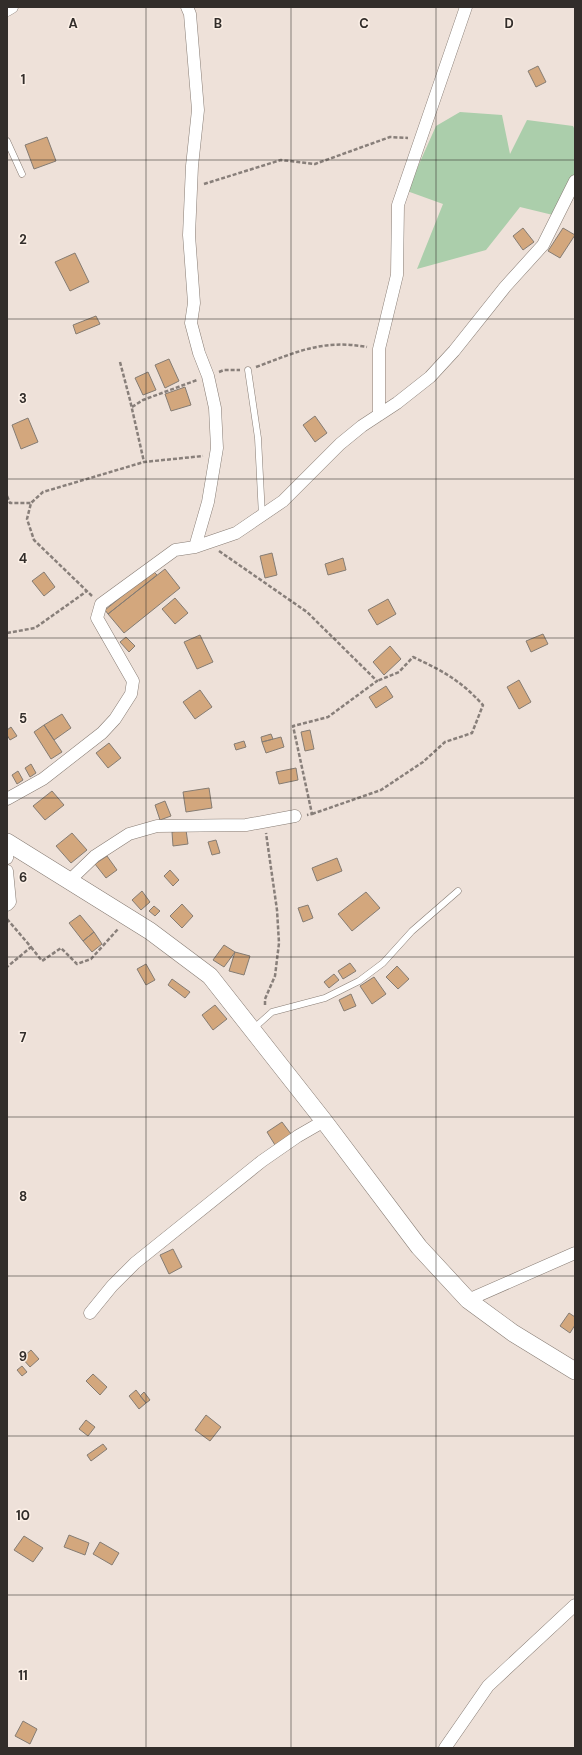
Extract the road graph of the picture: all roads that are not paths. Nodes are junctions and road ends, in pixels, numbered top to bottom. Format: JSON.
{"nodes":[{"id":1,"x":12,"y":7,"type":"edge"},
{"id":2,"x":187,"y":7,"type":"edge"},
{"id":3,"x":466,"y":7,"type":"edge"},
{"id":4,"x":7,"y":10,"type":"edge"},
{"id":5,"x":7,"y":141,"type":"edge"},
{"id":6,"x":22,"y":174,"type":"dead end"},
{"id":7,"x":575,"y":180,"type":"edge"},
{"id":8,"x":248,"y":370,"type":"dead end"},
{"id":9,"x":379,"y":415,"type":"junction"},
{"id":10,"x":262,"y":516,"type":"junction"},
{"id":11,"x":195,"y":547,"type":"junction"},
{"id":12,"x":7,"y":799,"type":"edge"},
{"id":13,"x":296,"y":816,"type":"road end"},
{"id":14,"x":8,"y":848,"type":"edge"},
{"id":15,"x":7,"y":871,"type":"edge"},
{"id":16,"x":69,"y":881,"type":"junction"},
{"id":17,"x":458,"y":891,"type":"dead end"},
{"id":18,"x":7,"y":905,"type":"edge"},
{"id":19,"x":252,"y":1030,"type":"junction"},
{"id":20,"x":324,"y":1121,"type":"junction"},
{"id":21,"x":575,"y":1253,"type":"edge"},
{"id":22,"x":468,"y":1300,"type":"junction"},
{"id":23,"x":90,"y":1313,"type":"dead end"},
{"id":24,"x":575,"y":1370,"type":"edge"},
{"id":25,"x":575,"y":1605,"type":"edge"},
{"id":26,"x":445,"y":1748,"type":"edge"}],
"edges":[{"from":1,"to":4,"type":"street"},
{"from":2,"to":11,"type":"street"},
{"from":3,"to":9,"type":"street"},
{"from":5,"to":6,"type":"lane"},
{"from":7,"to":9,"type":"street"},
{"from":8,"to":10,"type":"lane"},
{"from":9,"to":10,"type":"street"},
{"from":10,"to":11,"type":"street"},
{"from":11,"to":12,"type":"street"},
{"from":13,"to":16,"type":"street"},
{"from":14,"to":16,"type":"main road"},
{"from":15,"to":18,"type":"street"},
{"from":16,"to":19,"type":"main road"},
{"from":17,"to":19,"type":"lane"},
{"from":19,"to":20,"type":"main road"},
{"from":20,"to":22,"type":"main road"},
{"from":20,"to":23,"type":"street"},
{"from":21,"to":22,"type":"street"},
{"from":22,"to":24,"type":"main road"},
{"from":25,"to":26,"type":"street"}]}
